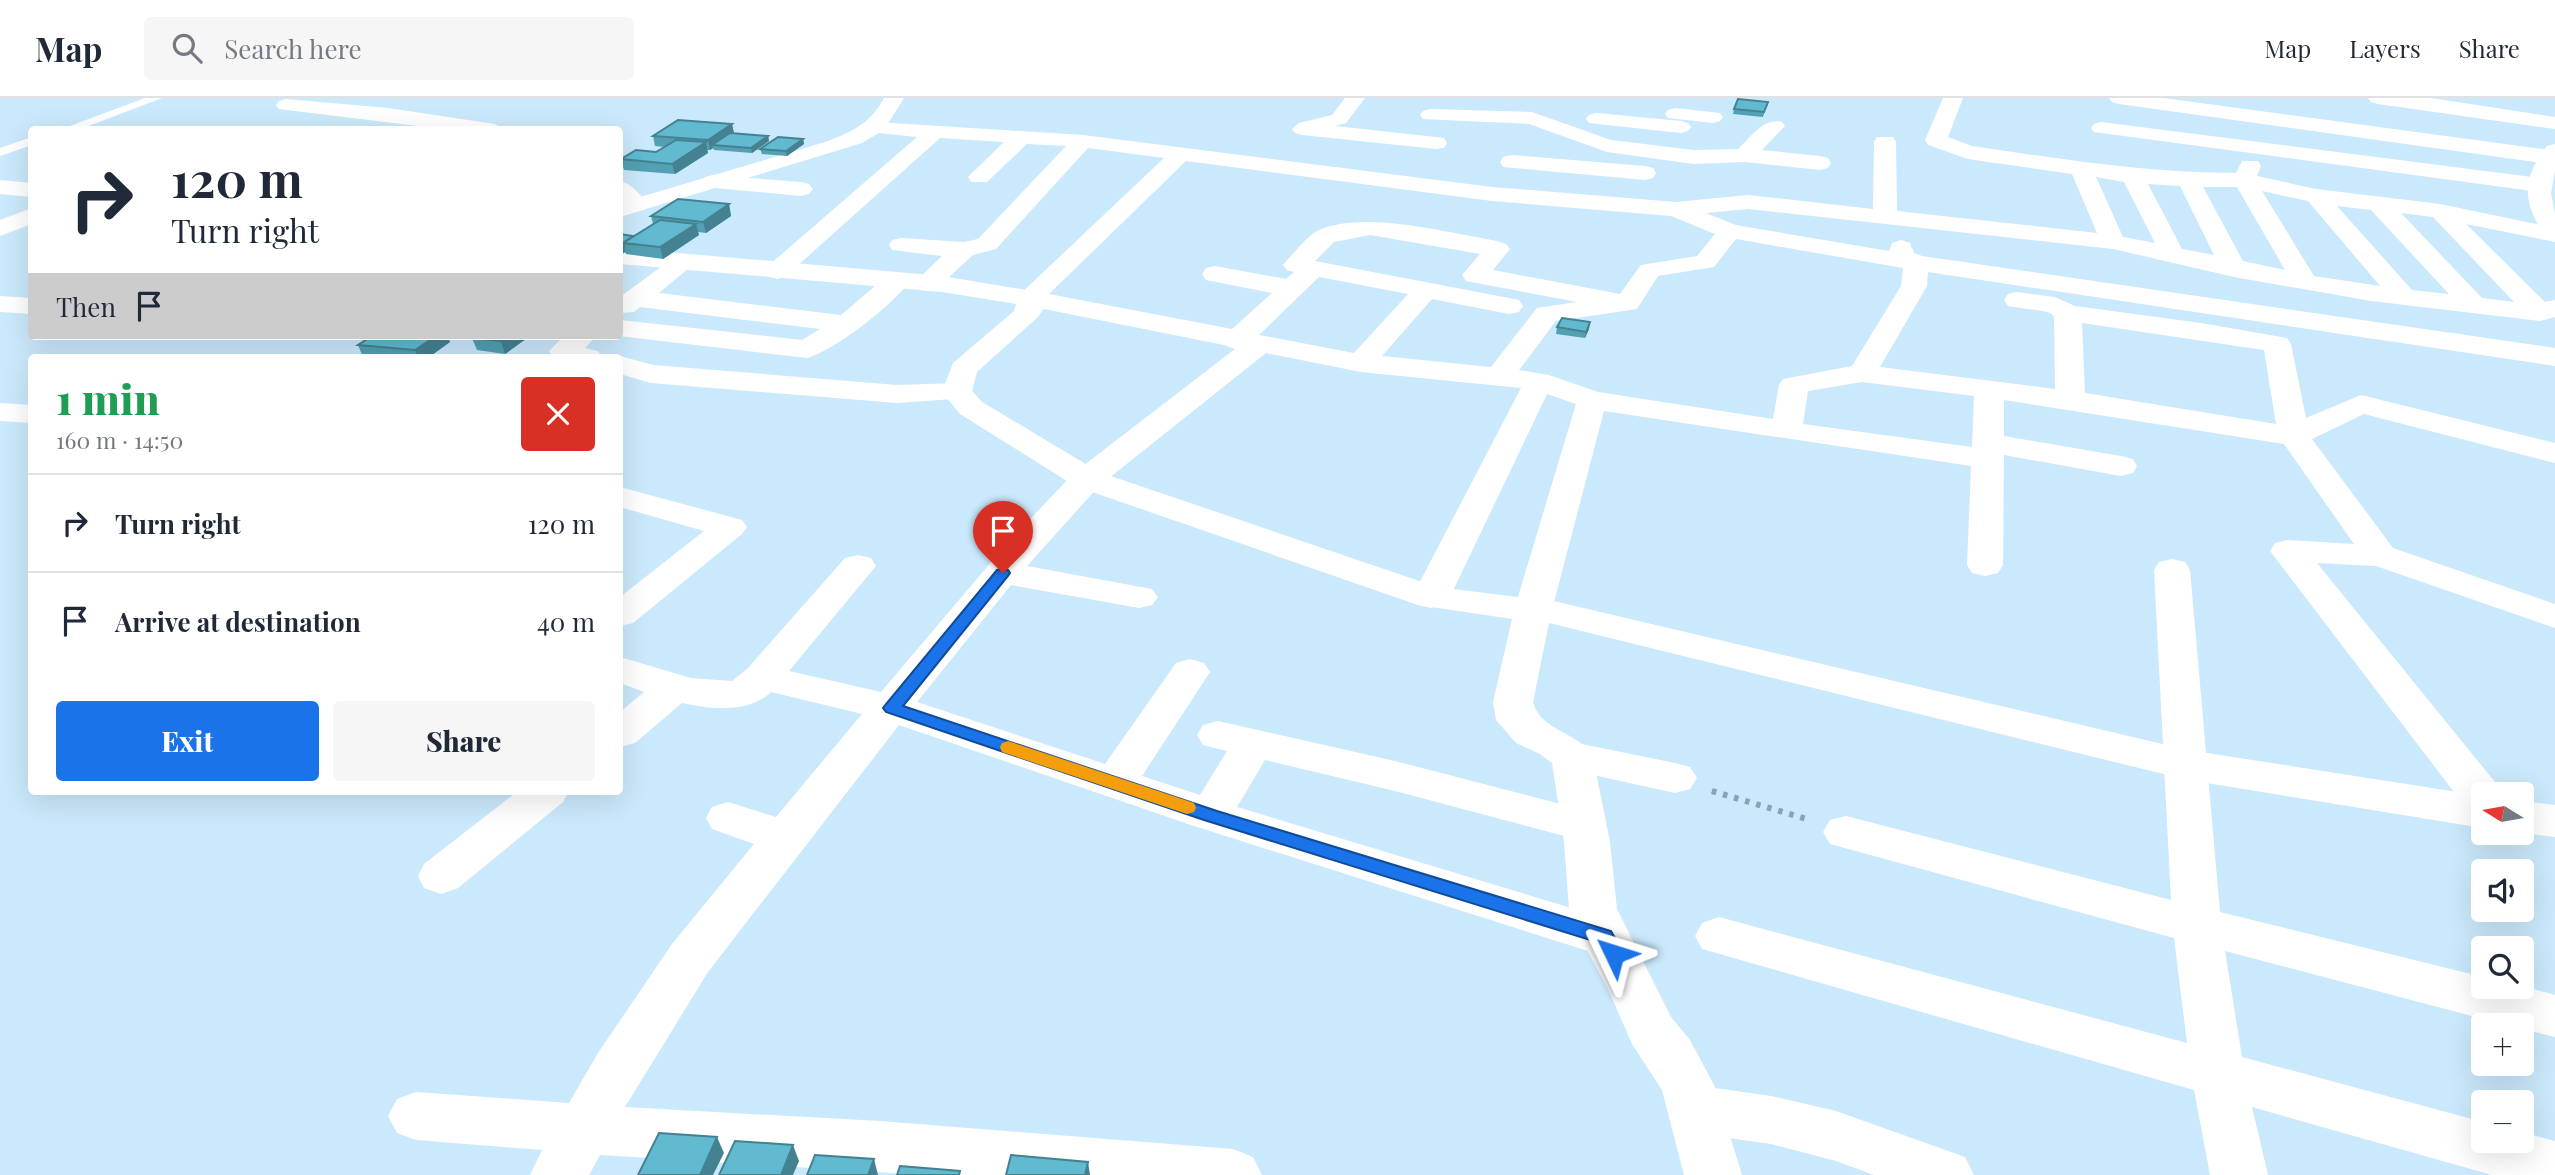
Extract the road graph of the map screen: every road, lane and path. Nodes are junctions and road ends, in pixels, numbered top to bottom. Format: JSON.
{"nodes":[{"id":1,"x":156,"y":98,"type":"edge"},
{"id":2,"x":894,"y":98,"type":"edge"},
{"id":3,"x":1355,"y":98,"type":"edge"},
{"id":4,"x":1952,"y":98,"type":"edge"},
{"id":5,"x":2119,"y":98,"type":"edge"},
{"id":6,"x":2378,"y":98,"type":"edge"},
{"id":7,"x":2440,"y":105,"type":"junction"},
{"id":8,"x":286,"y":106,"type":"dead end"},
{"id":9,"x":2258,"y":108,"type":"edge"},
{"id":10,"x":1674,"y":113,"type":"edge"},
{"id":11,"x":1713,"y":117,"type":"dead end"},
{"id":12,"x":1531,"y":118,"type":"junction"},
{"id":13,"x":1596,"y":119,"type":"dead end"},
{"id":14,"x":2555,"y":123,"type":"edge"},
{"id":15,"x":76,"y":126,"type":"edge"},
{"id":16,"x":468,"y":126,"type":"edge"},
{"id":17,"x":1775,"y":126,"type":"dead end"},
{"id":18,"x":876,"y":128,"type":"junction"},
{"id":19,"x":2101,"y":128,"type":"dead end"},
{"id":20,"x":1302,"y":129,"type":"junction"},
{"id":21,"x":1436,"y":130,"type":"junction"},
{"id":22,"x":935,"y":132,"type":"junction"},
{"id":23,"x":1022,"y":137,"type":"junction"},
{"id":24,"x":1507,"y":138,"type":"dead end"},
{"id":25,"x":1083,"y":141,"type":"junction"},
{"id":26,"x":28,"y":142,"type":"edge"},
{"id":27,"x":1885,"y":142,"type":"dead end"},
{"id":28,"x":2452,"y":143,"type":"junction"},
{"id":29,"x":2257,"y":149,"type":"junction"},
{"id":30,"x":0,"y":152,"type":"edge"},
{"id":31,"x":1183,"y":152,"type":"junction"},
{"id":32,"x":2552,"y":154,"type":"edge"},
{"id":33,"x":1733,"y":155,"type":"junction"},
{"id":34,"x":1695,"y":157,"type":"junction"},
{"id":35,"x":1511,"y":162,"type":"junction"},
{"id":36,"x":1820,"y":163,"type":"dead end"},
{"id":37,"x":1263,"y":164,"type":"junction"},
{"id":38,"x":2081,"y":169,"type":"junction"},
{"id":39,"x":2133,"y":176,"type":"junction"},
{"id":40,"x":979,"y":177,"type":"dead end"},
{"id":41,"x":1735,"y":178,"type":"junction"},
{"id":42,"x":2188,"y":180,"type":"junction"},
{"id":43,"x":2244,"y":180,"type":"junction"},
{"id":44,"x":713,"y":182,"type":"junction"},
{"id":45,"x":2540,"y":185,"type":"junction"},
{"id":46,"x":0,"y":187,"type":"edge"},
{"id":47,"x":801,"y":189,"type":"dead end"},
{"id":48,"x":28,"y":190,"type":"edge"},
{"id":49,"x":2316,"y":196,"type":"junction"},
{"id":50,"x":1748,"y":202,"type":"junction"},
{"id":51,"x":2377,"y":202,"type":"junction"},
{"id":52,"x":628,"y":207,"type":"edge"},
{"id":53,"x":1675,"y":209,"type":"junction"},
{"id":54,"x":2440,"y":211,"type":"junction"},
{"id":55,"x":28,"y":217,"type":"edge"},
{"id":56,"x":1891,"y":218,"type":"junction"},
{"id":57,"x":1477,"y":219,"type":"junction"},
{"id":58,"x":0,"y":229,"type":"edge"},
{"id":59,"x":1730,"y":232,"type":"junction"},
{"id":60,"x":2555,"y":233,"type":"edge"},
{"id":61,"x":1757,"y":236,"type":"junction"},
{"id":62,"x":2113,"y":242,"type":"junction"},
{"id":63,"x":901,"y":245,"type":"dead end"},
{"id":64,"x":964,"y":250,"type":"junction"},
{"id":65,"x":623,"y":256,"type":"edge"},
{"id":66,"x":2174,"y":257,"type":"junction"},
{"id":67,"x":682,"y":263,"type":"junction"},
{"id":68,"x":1313,"y":268,"type":"junction"},
{"id":69,"x":2234,"y":269,"type":"junction"},
{"id":70,"x":777,"y":271,"type":"junction"},
{"id":71,"x":1215,"y":274,"type":"dead end"},
{"id":72,"x":1915,"y":274,"type":"junction"},
{"id":73,"x":912,"y":282,"type":"junction"},
{"id":74,"x":2305,"y":282,"type":"junction"},
{"id":75,"x":1289,"y":288,"type":"junction"},
{"id":76,"x":1426,"y":290,"type":"junction"},
{"id":77,"x":2371,"y":293,"type":"junction"},
{"id":78,"x":2404,"y":297,"type":"junction"},
{"id":79,"x":1029,"y":298,"type":"junction"},
{"id":80,"x":1627,"y":303,"type":"junction"},
{"id":81,"x":0,"y":304,"type":"edge"},
{"id":82,"x":627,"y":304,"type":"edge"},
{"id":83,"x":2474,"y":305,"type":"junction"},
{"id":84,"x":28,"y":306,"type":"edge"},
{"id":85,"x":2547,"y":310,"type":"edge"},
{"id":86,"x":2068,"y":313,"type":"junction"},
{"id":87,"x":1547,"y":314,"type":"junction"},
{"id":88,"x":2202,"y":318,"type":"junction"},
{"id":89,"x":847,"y":324,"type":"junction"},
{"id":90,"x":623,"y":328,"type":"edge"},
{"id":91,"x":2397,"y":336,"type":"junction"},
{"id":92,"x":577,"y":340,"type":"edge"},
{"id":93,"x":1247,"y":343,"type":"junction"},
{"id":94,"x":576,"y":354,"type":"edge"},
{"id":95,"x":2555,"y":357,"type":"edge"},
{"id":96,"x":1361,"y":363,"type":"junction"},
{"id":97,"x":623,"y":366,"type":"edge"},
{"id":98,"x":1862,"y":373,"type":"junction"},
{"id":99,"x":651,"y":374,"type":"junction"},
{"id":100,"x":1500,"y":376,"type":"junction"},
{"id":101,"x":1539,"y":382,"type":"junction"},
{"id":102,"x":1989,"y":391,"type":"junction"},
{"id":103,"x":957,"y":392,"type":"junction"},
{"id":104,"x":623,"y":394,"type":"edge"},
{"id":105,"x":1592,"y":400,"type":"junction"},
{"id":106,"x":2070,"y":400,"type":"junction"},
{"id":107,"x":0,"y":412,"type":"edge"},
{"id":108,"x":28,"y":414,"type":"edge"},
{"id":109,"x":1786,"y":431,"type":"junction"},
{"id":110,"x":2294,"y":436,"type":"junction"},
{"id":111,"x":1987,"y":451,"type":"junction"},
{"id":112,"x":2555,"y":453,"type":"edge"},
{"id":113,"x":2121,"y":466,"type":"dead end"},
{"id":114,"x":1087,"y":479,"type":"junction"},
{"id":115,"x":623,"y":497,"type":"edge"},
{"id":116,"x":2380,"y":556,"type":"junction"},
{"id":117,"x":1985,"y":565,"type":"dead end"},
{"id":118,"x":858,"y":566,"type":"dead end"},
{"id":119,"x":2172,"y":570,"type":"dead end"},
{"id":120,"x":1003,"y":573,"type":"junction"},
{"id":121,"x":1139,"y":597,"type":"dead end"},
{"id":122,"x":1431,"y":597,"type":"junction"},
{"id":123,"x":1533,"y":610,"type":"junction"},
{"id":124,"x":623,"y":613,"type":"edge"},
{"id":125,"x":2555,"y":617,"type":"edge"},
{"id":126,"x":623,"y":670,"type":"edge"},
{"id":127,"x":1190,"y":672,"type":"dead end"},
{"id":128,"x":762,"y":677,"type":"junction"},
{"id":129,"x":676,"y":687,"type":"junction"},
{"id":130,"x":892,"y":708,"type":"junction"},
{"id":131,"x":623,"y":731,"type":"edge"},
{"id":132,"x":1572,"y":757,"type":"junction"},
{"id":133,"x":2188,"y":765,"type":"junction"},
{"id":134,"x":1675,"y":778,"type":"joint"},
{"id":135,"x":1115,"y":783,"type":"junction"},
{"id":136,"x":2471,"y":783,"type":"edge"},
{"id":137,"x":542,"y":795,"type":"edge"},
{"id":138,"x":2471,"y":809,"type":"edge"},
{"id":139,"x":1210,"y":816,"type":"junction"},
{"id":140,"x":728,"y":818,"type":"dead end"},
{"id":141,"x":2534,"y":818,"type":"edge"},
{"id":142,"x":2555,"y":821,"type":"edge"},
{"id":143,"x":1583,"y":825,"type":"junction"},
{"id":144,"x":1828,"y":826,"type":"joint"},
{"id":145,"x":786,"y":837,"type":"junction"},
{"id":146,"x":441,"y":876,"type":"dead end"},
{"id":147,"x":2197,"y":925,"type":"junction"},
{"id":148,"x":1719,"y":936,"type":"dead end"},
{"id":149,"x":1604,"y":937,"type":"junction"},
{"id":150,"x":2555,"y":1016,"type":"edge"},
{"id":151,"x":2218,"y":1073,"type":"junction"},
{"id":152,"x":1694,"y":1109,"type":"junction"},
{"id":153,"x":416,"y":1116,"type":"dead end"},
{"id":154,"x":571,"y":1152,"type":"edge"},
{"id":155,"x":2484,"y":1161,"type":"edge"},
{"id":156,"x":2555,"y":1167,"type":"edge"},
{"id":157,"x":1233,"y":1175,"type":"edge"},
{"id":158,"x":1713,"y":1175,"type":"edge"},
{"id":159,"x":1945,"y":1175,"type":"edge"},
{"id":160,"x":2239,"y":1175,"type":"edge"}],
"edges":[{"from":1,"to":15,"type":"lane"},
{"from":2,"to":18,"type":"street"},
{"from":3,"to":20,"type":"street"},
{"from":4,"to":38,"type":"street"},
{"from":5,"to":9,"type":"street"},
{"from":6,"to":7,"type":"street"},
{"from":7,"to":14,"type":"street"},
{"from":7,"to":28,"type":"street"},
{"from":8,"to":16,"type":"street"},
{"from":9,"to":28,"type":"street"},
{"from":9,"to":29,"type":"street"},
{"from":10,"to":11,"type":"street"},
{"from":10,"to":13,"type":"street"},
{"from":10,"to":34,"type":"street"},
{"from":12,"to":21,"type":"street"},
{"from":12,"to":34,"type":"street"},
{"from":12,"to":35,"type":"street"},
{"from":17,"to":33,"type":"street"},
{"from":18,"to":22,"type":"street"},
{"from":18,"to":44,"type":"street"},
{"from":19,"to":29,"type":"street"},
{"from":20,"to":21,"type":"street"},
{"from":20,"to":37,"type":"street"},
{"from":21,"to":24,"type":"street"},
{"from":22,"to":23,"type":"street"},
{"from":22,"to":70,"type":"street"},
{"from":23,"to":25,"type":"street"},
{"from":23,"to":40,"type":"street"},
{"from":25,"to":31,"type":"street"},
{"from":25,"to":64,"type":"street"},
{"from":26,"to":30,"type":"lane"},
{"from":27,"to":56,"type":"street"},
{"from":28,"to":32,"type":"street"},
{"from":29,"to":43,"type":"street"},
{"from":29,"to":45,"type":"street"},
{"from":31,"to":37,"type":"street"},
{"from":31,"to":79,"type":"street"},
{"from":32,"to":45,"type":"street"},
{"from":33,"to":34,"type":"street"},
{"from":33,"to":36,"type":"street"},
{"from":33,"to":41,"type":"street"},
{"from":35,"to":41,"type":"street"},
{"from":35,"to":57,"type":"street"},
{"from":37,"to":57,"type":"street"},
{"from":38,"to":39,"type":"street"},
{"from":38,"to":62,"type":"street"},
{"from":39,"to":42,"type":"street"},
{"from":39,"to":66,"type":"street"},
{"from":41,"to":50,"type":"street"},
{"from":42,"to":43,"type":"street"},
{"from":42,"to":69,"type":"street"},
{"from":43,"to":49,"type":"street"},
{"from":43,"to":74,"type":"street"},
{"from":44,"to":47,"type":"street"},
{"from":44,"to":52,"type":"street"},
{"from":45,"to":60,"type":"street"},
{"from":46,"to":48,"type":"street"},
{"from":49,"to":51,"type":"street"},
{"from":49,"to":78,"type":"street"},
{"from":50,"to":53,"type":"street"},
{"from":50,"to":56,"type":"street"},
{"from":50,"to":61,"type":"street"},
{"from":51,"to":54,"type":"street"},
{"from":51,"to":83,"type":"street"},
{"from":53,"to":57,"type":"street"},
{"from":53,"to":59,"type":"street"},
{"from":54,"to":60,"type":"street"},
{"from":54,"to":85,"type":"street"},
{"from":55,"to":58,"type":"street"},
{"from":56,"to":62,"type":"street"},
{"from":56,"to":72,"type":"street"},
{"from":57,"to":68,"type":"street"},
{"from":57,"to":80,"type":"street"},
{"from":59,"to":61,"type":"street"},
{"from":59,"to":80,"type":"street"},
{"from":61,"to":72,"type":"street"},
{"from":62,"to":66,"type":"street"},
{"from":63,"to":64,"type":"street"},
{"from":64,"to":73,"type":"street"},
{"from":65,"to":67,"type":"street"},
{"from":66,"to":69,"type":"street"},
{"from":67,"to":70,"type":"street"},
{"from":67,"to":82,"type":"street"},
{"from":68,"to":75,"type":"street"},
{"from":68,"to":76,"type":"street"},
{"from":69,"to":74,"type":"street"},
{"from":70,"to":73,"type":"street"},
{"from":71,"to":75,"type":"street"},
{"from":72,"to":86,"type":"street"},
{"from":72,"to":88,"type":"street"},
{"from":72,"to":98,"type":"street"},
{"from":73,"to":79,"type":"street"},
{"from":73,"to":89,"type":"street"},
{"from":74,"to":77,"type":"street"},
{"from":75,"to":93,"type":"street"},
{"from":76,"to":87,"type":"street"},
{"from":76,"to":96,"type":"street"},
{"from":77,"to":78,"type":"street"},
{"from":77,"to":91,"type":"street"},
{"from":78,"to":83,"type":"street"},
{"from":79,"to":93,"type":"street"},
{"from":79,"to":103,"type":"street"},
{"from":80,"to":87,"type":"street"},
{"from":81,"to":84,"type":"street"},
{"from":82,"to":89,"type":"street"},
{"from":83,"to":85,"type":"street"},
{"from":86,"to":88,"type":"street"},
{"from":86,"to":106,"type":"street"},
{"from":87,"to":100,"type":"street"},
{"from":88,"to":91,"type":"street"},
{"from":88,"to":110,"type":"street"},
{"from":89,"to":90,"type":"street"},
{"from":91,"to":95,"type":"street"},
{"from":92,"to":94,"type":"street"},
{"from":93,"to":96,"type":"street"},
{"from":93,"to":114,"type":"street"},
{"from":96,"to":100,"type":"street"},
{"from":97,"to":99,"type":"street"},
{"from":98,"to":102,"type":"street"},
{"from":98,"to":109,"type":"street"},
{"from":99,"to":103,"type":"street"},
{"from":99,"to":104,"type":"street"},
{"from":100,"to":101,"type":"street"},
{"from":101,"to":105,"type":"street"},
{"from":101,"to":122,"type":"street"},
{"from":102,"to":106,"type":"street"},
{"from":102,"to":111,"type":"street"},
{"from":103,"to":114,"type":"street"},
{"from":105,"to":109,"type":"street"},
{"from":105,"to":123,"type":"street"},
{"from":106,"to":110,"type":"street"},
{"from":107,"to":108,"type":"street"},
{"from":109,"to":111,"type":"street"},
{"from":110,"to":112,"type":"street"},
{"from":110,"to":116,"type":"street"},
{"from":111,"to":113,"type":"street"},
{"from":111,"to":117,"type":"street"},
{"from":114,"to":120,"type":"street"},
{"from":114,"to":122,"type":"street"},
{"from":115,"to":124,"type":"street"},
{"from":116,"to":125,"type":"street"},
{"from":116,"to":136,"type":"street"},
{"from":118,"to":128,"type":"street"},
{"from":119,"to":133,"type":"street"},
{"from":120,"to":121,"type":"street"},
{"from":120,"to":130,"type":"street"},
{"from":122,"to":123,"type":"street"},
{"from":123,"to":132,"type":"street"},
{"from":123,"to":133,"type":"street"},
{"from":126,"to":129,"type":"street"},
{"from":127,"to":135,"type":"street"},
{"from":128,"to":129,"type":"street"},
{"from":128,"to":130,"type":"street"},
{"from":129,"to":131,"type":"street"},
{"from":130,"to":135,"type":"street"},
{"from":130,"to":145,"type":"street"},
{"from":132,"to":134,"type":"street"},
{"from":132,"to":143,"type":"street"},
{"from":133,"to":138,"type":"street"},
{"from":133,"to":147,"type":"street"},
{"from":134,"to":144,"type":"path"},
{"from":135,"to":139,"type":"street"},
{"from":137,"to":146,"type":"street"},
{"from":139,"to":143,"type":"street"},
{"from":139,"to":149,"type":"street"},
{"from":140,"to":145,"type":"street"},
{"from":141,"to":142,"type":"street"},
{"from":143,"to":149,"type":"street"},
{"from":144,"to":147,"type":"street"},
{"from":145,"to":154,"type":"street"},
{"from":147,"to":150,"type":"street"},
{"from":147,"to":151,"type":"street"},
{"from":148,"to":151,"type":"street"},
{"from":149,"to":152,"type":"street"},
{"from":151,"to":155,"type":"street"},
{"from":151,"to":160,"type":"street"},
{"from":152,"to":158,"type":"street"},
{"from":152,"to":159,"type":"street"},
{"from":153,"to":154,"type":"street"},
{"from":154,"to":157,"type":"street"},
{"from":155,"to":156,"type":"street"}]}
